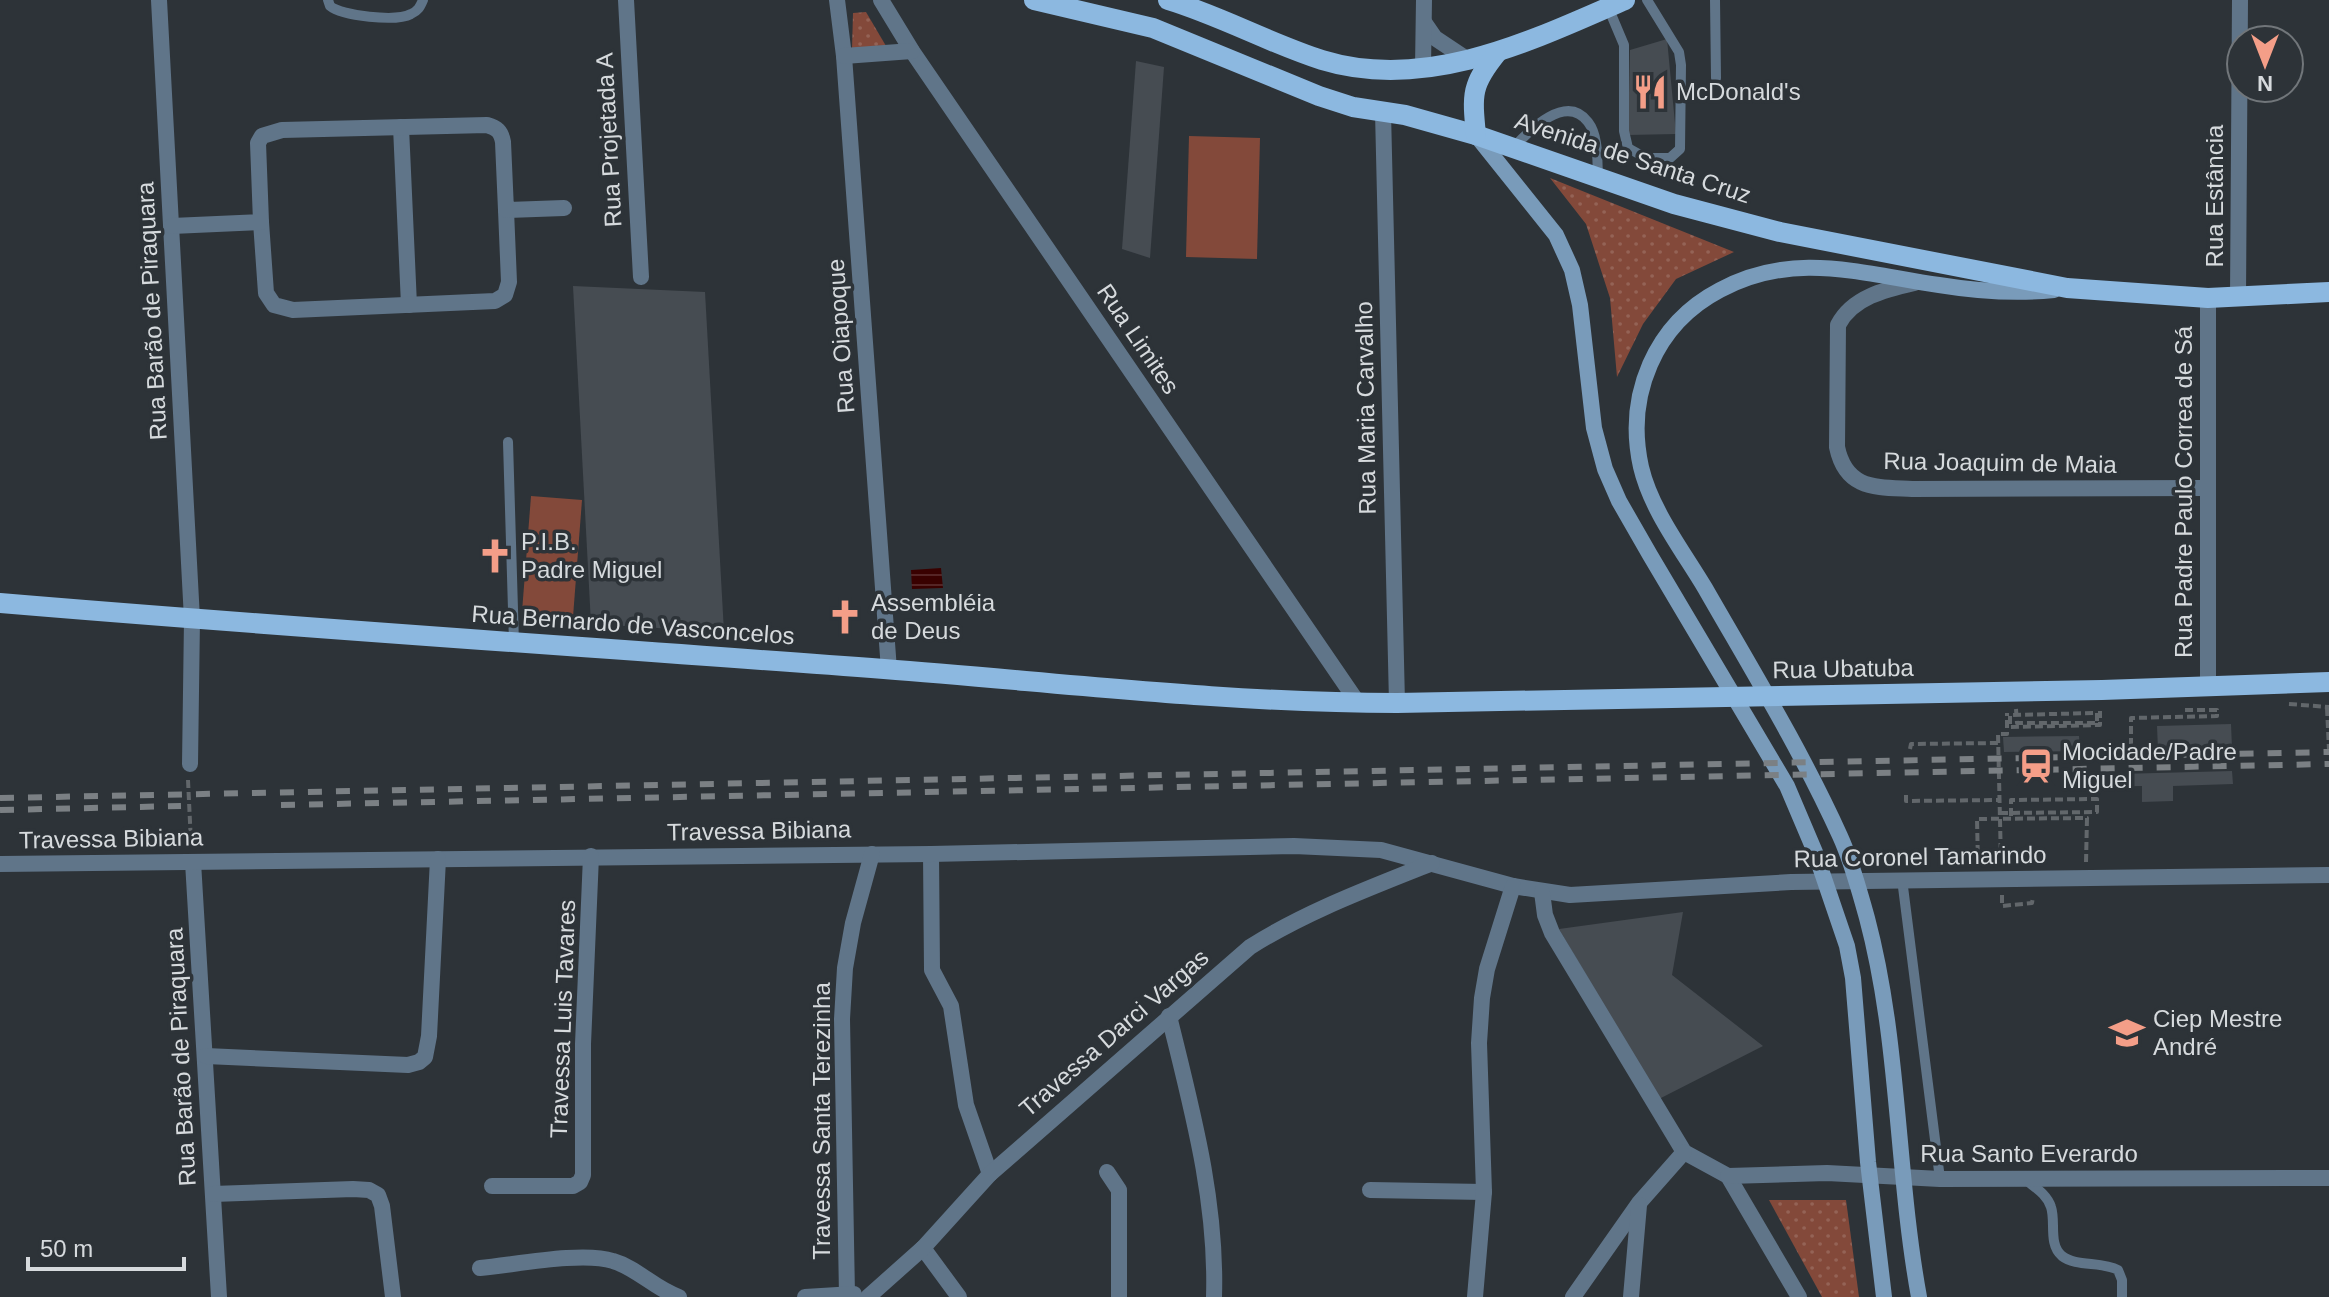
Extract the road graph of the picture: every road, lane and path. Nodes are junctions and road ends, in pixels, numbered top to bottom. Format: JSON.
{"nodes":[{"id":1,"x":159,"y":0,"type":"edge"},
{"id":2,"x":328,"y":0,"type":"edge"},
{"id":3,"x":423,"y":0,"type":"edge"},
{"id":4,"x":626,"y":0,"type":"edge"},
{"id":5,"x":837,"y":0,"type":"edge"},
{"id":6,"x":881,"y":0,"type":"edge"},
{"id":7,"x":1034,"y":0,"type":"edge"},
{"id":8,"x":1168,"y":0,"type":"edge"},
{"id":9,"x":1424,"y":0,"type":"edge"},
{"id":10,"x":1647,"y":0,"type":"edge"},
{"id":11,"x":1715,"y":0,"type":"edge"},
{"id":12,"x":2240,"y":0,"type":"edge"},
{"id":13,"x":1617,"y":4,"type":"edge"},
{"id":14,"x":1424,"y":22,"type":"junction"},
{"id":15,"x":912,"y":51,"type":"junction"},
{"id":16,"x":1497,"y":53,"type":"junction"},
{"id":17,"x":844,"y":56,"type":"junction"},
{"id":18,"x":1468,"y":60,"type":"junction"},
{"id":19,"x":1423,"y":67,"type":"junction"},
{"id":20,"x":1716,"y":78,"type":"dead end"},
{"id":21,"x":1383,"y":112,"type":"junction"},
{"id":22,"x":401,"y":127,"type":"junction"},
{"id":23,"x":1476,"y":135,"type":"junction"},
{"id":24,"x":1515,"y":146,"type":"junction"},
{"id":25,"x":1598,"y":177,"type":"junction"},
{"id":26,"x":564,"y":208,"type":"dead end"},
{"id":27,"x":506,"y":210,"type":"junction"},
{"id":28,"x":261,"y":222,"type":"junction"},
{"id":29,"x":172,"y":226,"type":"junction"},
{"id":30,"x":641,"y":277,"type":"dead end"},
{"id":31,"x":1918,"y":282,"type":"junction"},
{"id":32,"x":2067,"y":288,"type":"junction"},
{"id":33,"x":2329,"y":292,"type":"edge"},
{"id":34,"x":2238,"y":297,"type":"junction"},
{"id":35,"x":2208,"y":298,"type":"junction"},
{"id":36,"x":409,"y":305,"type":"junction"},
{"id":37,"x":508,"y":442,"type":"dead end"},
{"id":38,"x":2207,"y":488,"type":"junction"},
{"id":39,"x":0,"y":603,"type":"edge"},
{"id":40,"x":192,"y":619,"type":"junction"},
{"id":41,"x":514,"y":643,"type":"junction"},
{"id":42,"x":889,"y":670,"type":"junction"},
{"id":43,"x":2329,"y":682,"type":"edge"},
{"id":44,"x":2208,"y":686,"type":"junction"},
{"id":45,"x":1358,"y":703,"type":"junction"},
{"id":46,"x":1397,"y":703,"type":"junction"},
{"id":47,"x":2289,"y":706,"type":"dead end"},
{"id":48,"x":2328,"y":708,"type":"edge"},
{"id":49,"x":2172,"y":709,"type":"dead end"},
{"id":50,"x":2327,"y":720,"type":"edge"},
{"id":51,"x":2017,"y":723,"type":"dead end"},
{"id":52,"x":1998,"y":743,"type":"junction"},
{"id":53,"x":2131,"y":746,"type":"dead end"},
{"id":54,"x":1910,"y":749,"type":"dead end"},
{"id":55,"x":2329,"y":750,"type":"edge"},
{"id":56,"x":189,"y":768,"type":"joint"},
{"id":57,"x":1906,"y":795,"type":"dead end"},
{"id":58,"x":2000,"y":800,"type":"junction"},
{"id":59,"x":2011,"y":819,"type":"junction"},
{"id":60,"x":872,"y":854,"type":"junction"},
{"id":61,"x":931,"y":854,"type":"junction"},
{"id":62,"x":192,"y":855,"type":"junction"},
{"id":63,"x":591,"y":856,"type":"junction"},
{"id":64,"x":438,"y":859,"type":"junction"},
{"id":65,"x":1432,"y":863,"type":"junction"},
{"id":66,"x":0,"y":864,"type":"edge"},
{"id":67,"x":2329,"y":875,"type":"edge"},
{"id":68,"x":2086,"y":878,"type":"junction"},
{"id":69,"x":1902,"y":879,"type":"junction"},
{"id":70,"x":1978,"y":879,"type":"junction"},
{"id":71,"x":1513,"y":886,"type":"junction"},
{"id":72,"x":1542,"y":892,"type":"junction"},
{"id":73,"x":1169,"y":1016,"type":"junction"},
{"id":74,"x":206,"y":1056,"type":"junction"},
{"id":75,"x":1684,"y":1152,"type":"junction"},
{"id":76,"x":1107,"y":1172,"type":"dead end"},
{"id":77,"x":990,"y":1174,"type":"junction"},
{"id":78,"x":1728,"y":1176,"type":"junction"},
{"id":79,"x":2329,"y":1178,"type":"edge"},
{"id":80,"x":1940,"y":1179,"type":"junction"},
{"id":81,"x":2025,"y":1179,"type":"junction"},
{"id":82,"x":492,"y":1186,"type":"dead end"},
{"id":83,"x":1370,"y":1190,"type":"dead end"},
{"id":84,"x":1484,"y":1192,"type":"junction"},
{"id":85,"x":213,"y":1194,"type":"junction"},
{"id":86,"x":1639,"y":1203,"type":"junction"},
{"id":87,"x":923,"y":1248,"type":"junction"},
{"id":88,"x":480,"y":1268,"type":"dead end"},
{"id":89,"x":847,"y":1295,"type":"junction"},
{"id":90,"x":870,"y":1295,"type":"edge"},
{"id":91,"x":219,"y":1297,"type":"edge"},
{"id":92,"x":393,"y":1297,"type":"edge"},
{"id":93,"x":679,"y":1297,"type":"edge"},
{"id":94,"x":805,"y":1297,"type":"edge"},
{"id":95,"x":959,"y":1297,"type":"edge"},
{"id":96,"x":1119,"y":1297,"type":"edge"},
{"id":97,"x":1214,"y":1297,"type":"edge"},
{"id":98,"x":1475,"y":1297,"type":"edge"},
{"id":99,"x":1573,"y":1297,"type":"edge"},
{"id":100,"x":1631,"y":1297,"type":"edge"},
{"id":101,"x":1799,"y":1297,"type":"edge"},
{"id":102,"x":1884,"y":1297,"type":"edge"},
{"id":103,"x":1919,"y":1297,"type":"edge"},
{"id":104,"x":2122,"y":1297,"type":"edge"}],
"edges":[{"from":1,"to":29,"type":"street","name":"Rua Barão de Piraquara"},
{"from":2,"to":3,"type":"lane"},
{"from":4,"to":30,"type":"street","name":"Rua Projetada A"},
{"from":5,"to":17,"type":"street","name":"Rua Oiapoque"},
{"from":6,"to":15,"type":"street","name":"Rua Limites"},
{"from":7,"to":21,"type":"main road","name":"Avenida de Santa Cruz"},
{"from":8,"to":19,"type":"main road"},
{"from":9,"to":14,"type":"street"},
{"from":10,"to":13,"type":"lane"},
{"from":11,"to":20,"type":"lane"},
{"from":12,"to":34,"type":"street","name":"Rua Estância"},
{"from":13,"to":16,"type":"main road"},
{"from":14,"to":18,"type":"street"},
{"from":14,"to":19,"type":"street"},
{"from":15,"to":17,"type":"street"},
{"from":15,"to":45,"type":"street","name":"Rua Limites"},
{"from":16,"to":18,"type":"main road"},
{"from":16,"to":23,"type":"main road"},
{"from":17,"to":42,"type":"street","name":"Rua Oiapoque"},
{"from":18,"to":19,"type":"main road"},
{"from":21,"to":23,"type":"main road","name":"Avenida de Santa Cruz"},
{"from":21,"to":46,"type":"street","name":"Rua Maria Carvalho"},
{"from":22,"to":27,"type":"street"},
{"from":22,"to":28,"type":"street"},
{"from":22,"to":36,"type":"street"},
{"from":23,"to":24,"type":"main road","name":"Avenida de Santa Cruz"},
{"from":23,"to":102,"type":"main road"},
{"from":24,"to":25,"type":"main road","name":"Avenida de Santa Cruz"},
{"from":24,"to":25,"type":"lane"},
{"from":25,"to":32,"type":"main road","name":"Avenida de Santa Cruz"},
{"from":26,"to":27,"type":"street"},
{"from":27,"to":36,"type":"street"},
{"from":28,"to":29,"type":"street"},
{"from":28,"to":36,"type":"street"},
{"from":29,"to":40,"type":"street","name":"Rua Barão de Piraquara"},
{"from":31,"to":32,"type":"main road"},
{"from":31,"to":38,"type":"street","name":"Rua Joaquim de Maia"},
{"from":31,"to":103,"type":"main road"},
{"from":32,"to":35,"type":"main road","name":"Avenida de Santa Cruz"},
{"from":33,"to":34,"type":"main road","name":"Avenida de Santa Cruz"},
{"from":34,"to":35,"type":"main road","name":"Avenida de Santa Cruz"},
{"from":35,"to":38,"type":"street","name":"Rua Padre Paulo Correa de Sá"},
{"from":37,"to":41,"type":"lane"},
{"from":38,"to":44,"type":"street","name":"Rua Padre Paulo Correa de Sá"},
{"from":39,"to":40,"type":"main road","name":"Rua Bernardo de Vasconcelos"},
{"from":40,"to":41,"type":"main road","name":"Rua Bernardo de Vasconcelos"},
{"from":40,"to":56,"type":"street","name":"Rua Barão de Piraquara"},
{"from":41,"to":42,"type":"main road","name":"Rua Bernardo de Vasconcelos"},
{"from":42,"to":45,"type":"main road","name":"Rua Bernardo de Vasconcelos"},
{"from":43,"to":44,"type":"main road","name":"Rua Ubatuba"},
{"from":44,"to":46,"type":"main road","name":"Rua Ubatuba"},
{"from":45,"to":46,"type":"main road","name":"Rua Ubatuba"},
{"from":47,"to":48,"type":"path"},
{"from":48,"to":50,"type":"path"},
{"from":49,"to":53,"type":"path"},
{"from":50,"to":55,"type":"path"},
{"from":51,"to":52,"type":"path"},
{"from":52,"to":54,"type":"path"},
{"from":52,"to":58,"type":"path"},
{"from":56,"to":62,"type":"path"},
{"from":57,"to":58,"type":"path"},
{"from":58,"to":59,"type":"path"},
{"from":59,"to":68,"type":"path"},
{"from":59,"to":70,"type":"path"},
{"from":60,"to":61,"type":"street","name":"Travessa Bibiana"},
{"from":60,"to":63,"type":"street","name":"Travessa Bibiana"},
{"from":60,"to":89,"type":"street","name":"Travessa Santa Terezinha"},
{"from":61,"to":65,"type":"street","name":"Travessa Bibiana"},
{"from":61,"to":77,"type":"street"},
{"from":62,"to":64,"type":"street","name":"Travessa Bibiana"},
{"from":62,"to":66,"type":"street","name":"Travessa Bibiana"},
{"from":62,"to":74,"type":"street","name":"Rua Barão de Piraquara"},
{"from":63,"to":64,"type":"street","name":"Travessa Bibiana"},
{"from":63,"to":82,"type":"street","name":"Travessa Luis Tavares"},
{"from":64,"to":74,"type":"street"},
{"from":65,"to":71,"type":"street","name":"Travessa Bibiana"},
{"from":65,"to":73,"type":"street","name":"Travessa Darci Vargas"},
{"from":67,"to":68,"type":"street","name":"Rua Coronel Tamarindo"},
{"from":68,"to":70,"type":"street","name":"Rua Coronel Tamarindo"},
{"from":69,"to":70,"type":"street","name":"Rua Coronel Tamarindo"},
{"from":69,"to":72,"type":"street","name":"Rua Coronel Tamarindo"},
{"from":69,"to":80,"type":"lane"},
{"from":71,"to":72,"type":"street","name":"Rua Coronel Tamarindo"},
{"from":71,"to":84,"type":"street"},
{"from":72,"to":75,"type":"street"},
{"from":73,"to":77,"type":"street","name":"Travessa Darci Vargas"},
{"from":73,"to":97,"type":"street"},
{"from":74,"to":85,"type":"street","name":"Rua Barão de Piraquara"},
{"from":75,"to":78,"type":"street"},
{"from":75,"to":86,"type":"street"},
{"from":76,"to":96,"type":"street"},
{"from":77,"to":87,"type":"street","name":"Travessa Darci Vargas"},
{"from":78,"to":80,"type":"street","name":"Rua Santo Everardo"},
{"from":78,"to":101,"type":"street"},
{"from":79,"to":81,"type":"street","name":"Rua Santo Everardo"},
{"from":80,"to":81,"type":"street","name":"Rua Santo Everardo"},
{"from":81,"to":104,"type":"lane"},
{"from":83,"to":84,"type":"street"},
{"from":84,"to":98,"type":"street"},
{"from":85,"to":91,"type":"street","name":"Rua Barão de Piraquara"},
{"from":85,"to":92,"type":"street"},
{"from":86,"to":99,"type":"street"},
{"from":86,"to":100,"type":"street"},
{"from":87,"to":90,"type":"street","name":"Travessa Darci Vargas"},
{"from":87,"to":95,"type":"street"},
{"from":88,"to":93,"type":"street"},
{"from":89,"to":90,"type":"street"},
{"from":89,"to":94,"type":"street"}]}
